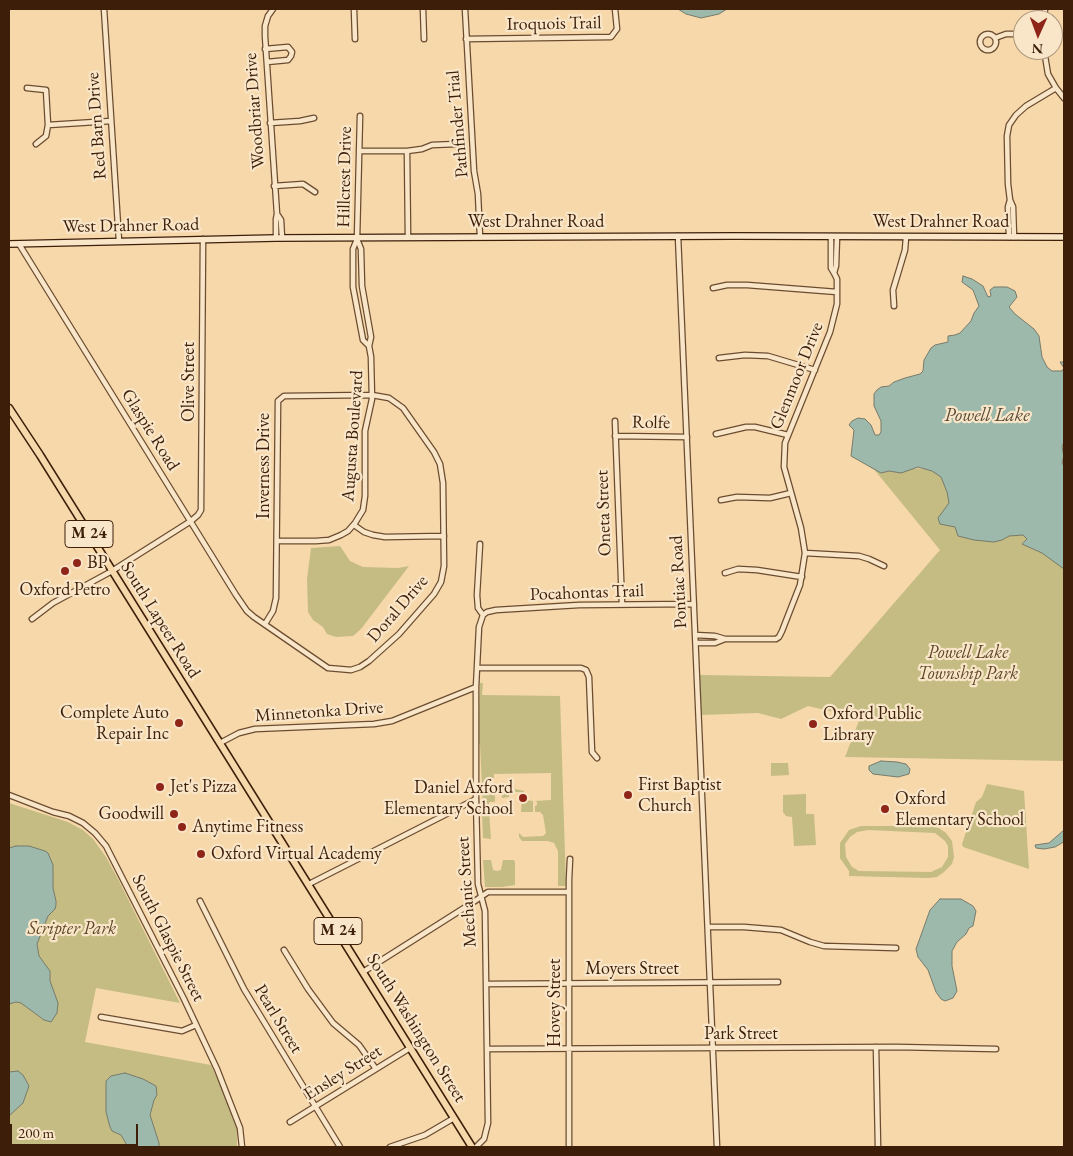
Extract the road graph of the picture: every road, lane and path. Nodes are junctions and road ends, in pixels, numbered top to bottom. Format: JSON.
{"nodes":[{"id":1,"x":104,"y":9,"type":"edge"},
{"id":2,"x":273,"y":9,"type":"edge"},
{"id":3,"x":354,"y":9,"type":"edge"},
{"id":4,"x":422,"y":9,"type":"edge"},
{"id":5,"x":465,"y":9,"type":"edge"},
{"id":6,"x":615,"y":9,"type":"edge"},
{"id":7,"x":1013,"y":34,"type":"edge"},
{"id":8,"x":995,"y":38,"type":"dead end"},
{"id":9,"x":355,"y":39,"type":"dead end"},
{"id":10,"x":424,"y":39,"type":"dead end"},
{"id":11,"x":466,"y":39,"type":"junction"},
{"id":12,"x":265,"y":49,"type":"junction"},
{"id":13,"x":1046,"y":60,"type":"edge"},
{"id":14,"x":267,"y":62,"type":"junction"},
{"id":15,"x":26,"y":88,"type":"dead end"},
{"id":16,"x":1056,"y":88,"type":"junction"},
{"id":17,"x":1064,"y":98,"type":"edge"},
{"id":18,"x":360,"y":116,"type":"dead end"},
{"id":19,"x":314,"y":118,"type":"dead end"},
{"id":20,"x":111,"y":121,"type":"junction"},
{"id":21,"x":270,"y":123,"type":"junction"},
{"id":22,"x":48,"y":125,"type":"junction"},
{"id":23,"x":36,"y":144,"type":"dead end"},
{"id":24,"x":457,"y":144,"type":"dead end"},
{"id":25,"x":359,"y":151,"type":"junction"},
{"id":26,"x":407,"y":151,"type":"junction"},
{"id":27,"x":274,"y":186,"type":"junction"},
{"id":28,"x":314,"y":192,"type":"dead end"},
{"id":29,"x":678,"y":236,"type":"junction"},
{"id":30,"x":1064,"y":236,"type":"edge"},
{"id":31,"x":480,"y":237,"type":"junction"},
{"id":32,"x":834,"y":237,"type":"junction"},
{"id":33,"x":906,"y":237,"type":"junction"},
{"id":34,"x":1011,"y":237,"type":"junction"},
{"id":35,"x":279,"y":238,"type":"junction"},
{"id":36,"x":357,"y":238,"type":"junction"},
{"id":37,"x":408,"y":238,"type":"junction"},
{"id":38,"x":203,"y":239,"type":"junction"},
{"id":39,"x":119,"y":242,"type":"junction"},
{"id":40,"x":9,"y":244,"type":"edge"},
{"id":41,"x":19,"y":244,"type":"junction"},
{"id":42,"x":362,"y":280,"type":"junction"},
{"id":43,"x":353,"y":281,"type":"junction"},
{"id":44,"x":713,"y":288,"type":"dead end"},
{"id":45,"x":837,"y":292,"type":"junction"},
{"id":46,"x":894,"y":306,"type":"dead end"},
{"id":47,"x":369,"y":346,"type":"junction"},
{"id":48,"x":719,"y":358,"type":"dead end"},
{"id":49,"x":815,"y":370,"type":"junction"},
{"id":50,"x":372,"y":395,"type":"junction"},
{"id":51,"x":9,"y":408,"type":"edge"},
{"id":52,"x":615,"y":420,"type":"dead end"},
{"id":53,"x":716,"y":434,"type":"dead end"},
{"id":54,"x":788,"y":435,"type":"junction"},
{"id":55,"x":615,"y":436,"type":"junction"},
{"id":56,"x":687,"y":437,"type":"junction"},
{"id":57,"x":792,"y":494,"type":"junction"},
{"id":58,"x":721,"y":500,"type":"dead end"},
{"id":59,"x":191,"y":521,"type":"junction"},
{"id":60,"x":354,"y":525,"type":"junction"},
{"id":61,"x":444,"y":536,"type":"junction"},
{"id":62,"x":278,"y":541,"type":"junction"},
{"id":63,"x":480,"y":544,"type":"dead end"},
{"id":64,"x":805,"y":553,"type":"junction"},
{"id":65,"x":884,"y":566,"type":"dead end"},
{"id":66,"x":112,"y":571,"type":"junction"},
{"id":67,"x":725,"y":573,"type":"dead end"},
{"id":68,"x":802,"y":577,"type":"junction"},
{"id":69,"x":622,"y":604,"type":"junction"},
{"id":70,"x":694,"y":604,"type":"junction"},
{"id":71,"x":483,"y":615,"type":"junction"},
{"id":72,"x":32,"y":619,"type":"dead end"},
{"id":73,"x":265,"y":624,"type":"junction"},
{"id":74,"x":695,"y":635,"type":"junction"},
{"id":75,"x":725,"y":639,"type":"junction"},
{"id":76,"x":696,"y":643,"type":"junction"},
{"id":77,"x":477,"y":668,"type":"junction"},
{"id":78,"x":476,"y":687,"type":"junction"},
{"id":79,"x":221,"y":745,"type":"junction"},
{"id":80,"x":597,"y":758,"type":"dead end"},
{"id":81,"x":9,"y":795,"type":"edge"},
{"id":82,"x":476,"y":799,"type":"junction"},
{"id":83,"x":570,"y":859,"type":"dead end"},
{"id":84,"x":309,"y":884,"type":"junction"},
{"id":85,"x":569,"y":892,"type":"junction"},
{"id":86,"x":481,"y":897,"type":"junction"},
{"id":87,"x":200,"y":901,"type":"dead end"},
{"id":88,"x":708,"y":927,"type":"junction"},
{"id":89,"x":896,"y":948,"type":"dead end"},
{"id":90,"x":284,"y":950,"type":"dead end"},
{"id":91,"x":363,"y":972,"type":"junction"},
{"id":92,"x":778,"y":982,"type":"dead end"},
{"id":93,"x":569,"y":983,"type":"junction"},
{"id":94,"x":710,"y":983,"type":"junction"},
{"id":95,"x":486,"y":984,"type":"junction"},
{"id":96,"x":101,"y":1016,"type":"dead end"},
{"id":97,"x":196,"y":1025,"type":"junction"},
{"id":98,"x":876,"y":1047,"type":"junction"},
{"id":99,"x":410,"y":1048,"type":"junction"},
{"id":100,"x":713,"y":1048,"type":"junction"},
{"id":101,"x":486,"y":1049,"type":"junction"},
{"id":102,"x":569,"y":1049,"type":"junction"},
{"id":103,"x":996,"y":1050,"type":"dead end"},
{"id":104,"x":376,"y":1069,"type":"junction"},
{"id":105,"x":315,"y":1107,"type":"junction"},
{"id":106,"x":454,"y":1118,"type":"junction"},
{"id":107,"x":290,"y":1122,"type":"dead end"},
{"id":108,"x":399,"y":1146,"type":"edge"},
{"id":109,"x":242,"y":1147,"type":"edge"},
{"id":110,"x":340,"y":1147,"type":"edge"},
{"id":111,"x":390,"y":1147,"type":"edge"},
{"id":112,"x":472,"y":1147,"type":"edge"},
{"id":113,"x":476,"y":1147,"type":"edge"},
{"id":114,"x":569,"y":1147,"type":"edge"},
{"id":115,"x":717,"y":1147,"type":"edge"},
{"id":116,"x":878,"y":1147,"type":"edge"}],
"edges":[{"from":1,"to":20,"type":"street","name":"Red Barn Drive"},
{"from":2,"to":12,"type":"street","name":"Woodbriar Drive"},
{"from":3,"to":9,"type":"street"},
{"from":4,"to":10,"type":"street"},
{"from":5,"to":11,"type":"street","name":"Pathfinder Trial"},
{"from":6,"to":11,"type":"street","name":"Iroquois Trail"},
{"from":7,"to":8,"type":"street"},
{"from":11,"to":31,"type":"street","name":"Pathfinder Trial"},
{"from":12,"to":14,"type":"street","name":"Woodbriar Drive"},
{"from":12,"to":14,"type":"street"},
{"from":13,"to":16,"type":"street"},
{"from":14,"to":21,"type":"street","name":"Woodbriar Drive"},
{"from":15,"to":22,"type":"street"},
{"from":16,"to":17,"type":"street"},
{"from":16,"to":34,"type":"street"},
{"from":18,"to":25,"type":"street","name":"Hillcrest Drive"},
{"from":19,"to":21,"type":"street"},
{"from":20,"to":22,"type":"street"},
{"from":20,"to":39,"type":"street","name":"Red Barn Drive"},
{"from":21,"to":27,"type":"street","name":"Woodbriar Drive"},
{"from":22,"to":23,"type":"street"},
{"from":24,"to":26,"type":"street"},
{"from":25,"to":26,"type":"street"},
{"from":25,"to":36,"type":"street","name":"Hillcrest Drive"},
{"from":26,"to":37,"type":"street"},
{"from":27,"to":28,"type":"street"},
{"from":27,"to":35,"type":"street","name":"Woodbriar Drive"},
{"from":29,"to":31,"type":"street","name":"West Drahner Road"},
{"from":29,"to":32,"type":"street","name":"West Drahner Road"},
{"from":29,"to":56,"type":"street","name":"Pontiac Road"},
{"from":30,"to":34,"type":"street","name":"West Drahner Road"},
{"from":31,"to":37,"type":"street","name":"West Drahner Road"},
{"from":32,"to":33,"type":"street","name":"West Drahner Road"},
{"from":32,"to":45,"type":"street","name":"Glenmoor Drive"},
{"from":33,"to":34,"type":"street","name":"West Drahner Road"},
{"from":33,"to":46,"type":"street"},
{"from":35,"to":36,"type":"street","name":"West Drahner Road"},
{"from":35,"to":38,"type":"street","name":"West Drahner Road"},
{"from":36,"to":37,"type":"street","name":"West Drahner Road"},
{"from":36,"to":42,"type":"street","name":"Augusta Boulevard"},
{"from":36,"to":43,"type":"street","name":"Augusta Boulevard"},
{"from":38,"to":39,"type":"street","name":"West Drahner Road"},
{"from":38,"to":59,"type":"street","name":"Olive Street"},
{"from":39,"to":41,"type":"street","name":"West Drahner Road"},
{"from":40,"to":41,"type":"street","name":"West Drahner Road"},
{"from":41,"to":59,"type":"street","name":"Glaspie Road"},
{"from":42,"to":43,"type":"street"},
{"from":42,"to":47,"type":"street","name":"Augusta Boulevard"},
{"from":43,"to":47,"type":"street","name":"Augusta Boulevard"},
{"from":44,"to":45,"type":"street"},
{"from":45,"to":49,"type":"street","name":"Glenmoor Drive"},
{"from":47,"to":50,"type":"street","name":"Augusta Boulevard"},
{"from":48,"to":49,"type":"street"},
{"from":49,"to":54,"type":"street","name":"Glenmoor Drive"},
{"from":50,"to":60,"type":"street","name":"Augusta Boulevard"},
{"from":50,"to":61,"type":"street","name":"Doral Drive"},
{"from":50,"to":62,"type":"street","name":"Inverness Drive"},
{"from":51,"to":66,"type":"main road","name":"South Lapeer Road","number":"M 24"},
{"from":52,"to":55,"type":"street","name":"Oneta Street"},
{"from":53,"to":54,"type":"street"},
{"from":54,"to":57,"type":"street","name":"Glenmoor Drive"},
{"from":55,"to":56,"type":"street","name":"Rolfe"},
{"from":55,"to":69,"type":"street","name":"Oneta Street"},
{"from":56,"to":70,"type":"street","name":"Pontiac Road"},
{"from":57,"to":58,"type":"street"},
{"from":57,"to":64,"type":"street","name":"Glenmoor Drive"},
{"from":59,"to":66,"type":"street"},
{"from":59,"to":73,"type":"street","name":"Glaspie Road"},
{"from":60,"to":61,"type":"street"},
{"from":60,"to":62,"type":"street"},
{"from":61,"to":73,"type":"street","name":"Doral Drive"},
{"from":62,"to":73,"type":"street","name":"Inverness Drive"},
{"from":63,"to":71,"type":"street","name":"Mechanic Street"},
{"from":64,"to":65,"type":"street"},
{"from":64,"to":68,"type":"street","name":"Glenmoor Drive"},
{"from":66,"to":72,"type":"street"},
{"from":66,"to":79,"type":"main road","name":"South Lapeer Road","number":"M 24"},
{"from":67,"to":68,"type":"street"},
{"from":68,"to":75,"type":"street","name":"Glenmoor Drive"},
{"from":69,"to":70,"type":"street","name":"Pocahontas Trail"},
{"from":69,"to":71,"type":"street","name":"Pocahontas Trail"},
{"from":70,"to":74,"type":"street","name":"Pontiac Road"},
{"from":71,"to":77,"type":"street","name":"Mechanic Street"},
{"from":74,"to":75,"type":"street","name":"Glenmoor Drive"},
{"from":74,"to":76,"type":"street","name":"Pontiac Road"},
{"from":75,"to":76,"type":"street","name":"Glenmoor Drive"},
{"from":76,"to":88,"type":"street","name":"Pontiac Road"},
{"from":77,"to":78,"type":"street","name":"Mechanic Street"},
{"from":77,"to":80,"type":"street"},
{"from":78,"to":79,"type":"street","name":"Minnetonka Drive"},
{"from":78,"to":82,"type":"street","name":"Mechanic Street"},
{"from":79,"to":84,"type":"main road","name":"South Washington Street","number":"M 24"},
{"from":81,"to":97,"type":"street","name":"South Glaspie Street"},
{"from":82,"to":84,"type":"street"},
{"from":82,"to":86,"type":"street","name":"Mechanic Street"},
{"from":83,"to":85,"type":"street","name":"Hovey Street"},
{"from":84,"to":91,"type":"main road","name":"South Washington Street","number":"M 24"},
{"from":85,"to":86,"type":"street"},
{"from":85,"to":93,"type":"street","name":"Hovey Street"},
{"from":86,"to":91,"type":"street"},
{"from":86,"to":95,"type":"street","name":"Mechanic Street"},
{"from":87,"to":105,"type":"street","name":"Pearl Street"},
{"from":88,"to":89,"type":"street"},
{"from":88,"to":94,"type":"street","name":"Pontiac Road"},
{"from":90,"to":104,"type":"street"},
{"from":91,"to":99,"type":"main road","name":"South Washington Street","number":"M 24"},
{"from":92,"to":94,"type":"street","name":"Moyers Street"},
{"from":93,"to":94,"type":"street","name":"Moyers Street"},
{"from":93,"to":95,"type":"street","name":"Moyers Street"},
{"from":93,"to":102,"type":"street","name":"Hovey Street"},
{"from":94,"to":100,"type":"street","name":"Pontiac Road"},
{"from":95,"to":101,"type":"street","name":"Mechanic Street"},
{"from":96,"to":97,"type":"street"},
{"from":97,"to":109,"type":"street","name":"South Glaspie Street"},
{"from":98,"to":100,"type":"street","name":"Park Street"},
{"from":98,"to":103,"type":"street","name":"Park Street"},
{"from":98,"to":116,"type":"street"},
{"from":99,"to":104,"type":"street","name":"Ensley Street"},
{"from":99,"to":106,"type":"main road","name":"South Washington Street","number":"M 24"},
{"from":100,"to":102,"type":"street","name":"Park Street"},
{"from":100,"to":115,"type":"street","name":"Pontiac Road"},
{"from":101,"to":102,"type":"street","name":"Park Street"},
{"from":101,"to":113,"type":"street","name":"Mechanic Street"},
{"from":102,"to":114,"type":"street","name":"Hovey Street"},
{"from":104,"to":105,"type":"street","name":"Ensley Street"},
{"from":105,"to":107,"type":"street","name":"Ensley Street"},
{"from":105,"to":110,"type":"street","name":"Pearl Street"},
{"from":106,"to":108,"type":"street"},
{"from":106,"to":112,"type":"main road","name":"South Washington Street","number":"M 24"},
{"from":108,"to":111,"type":"street"}]}
